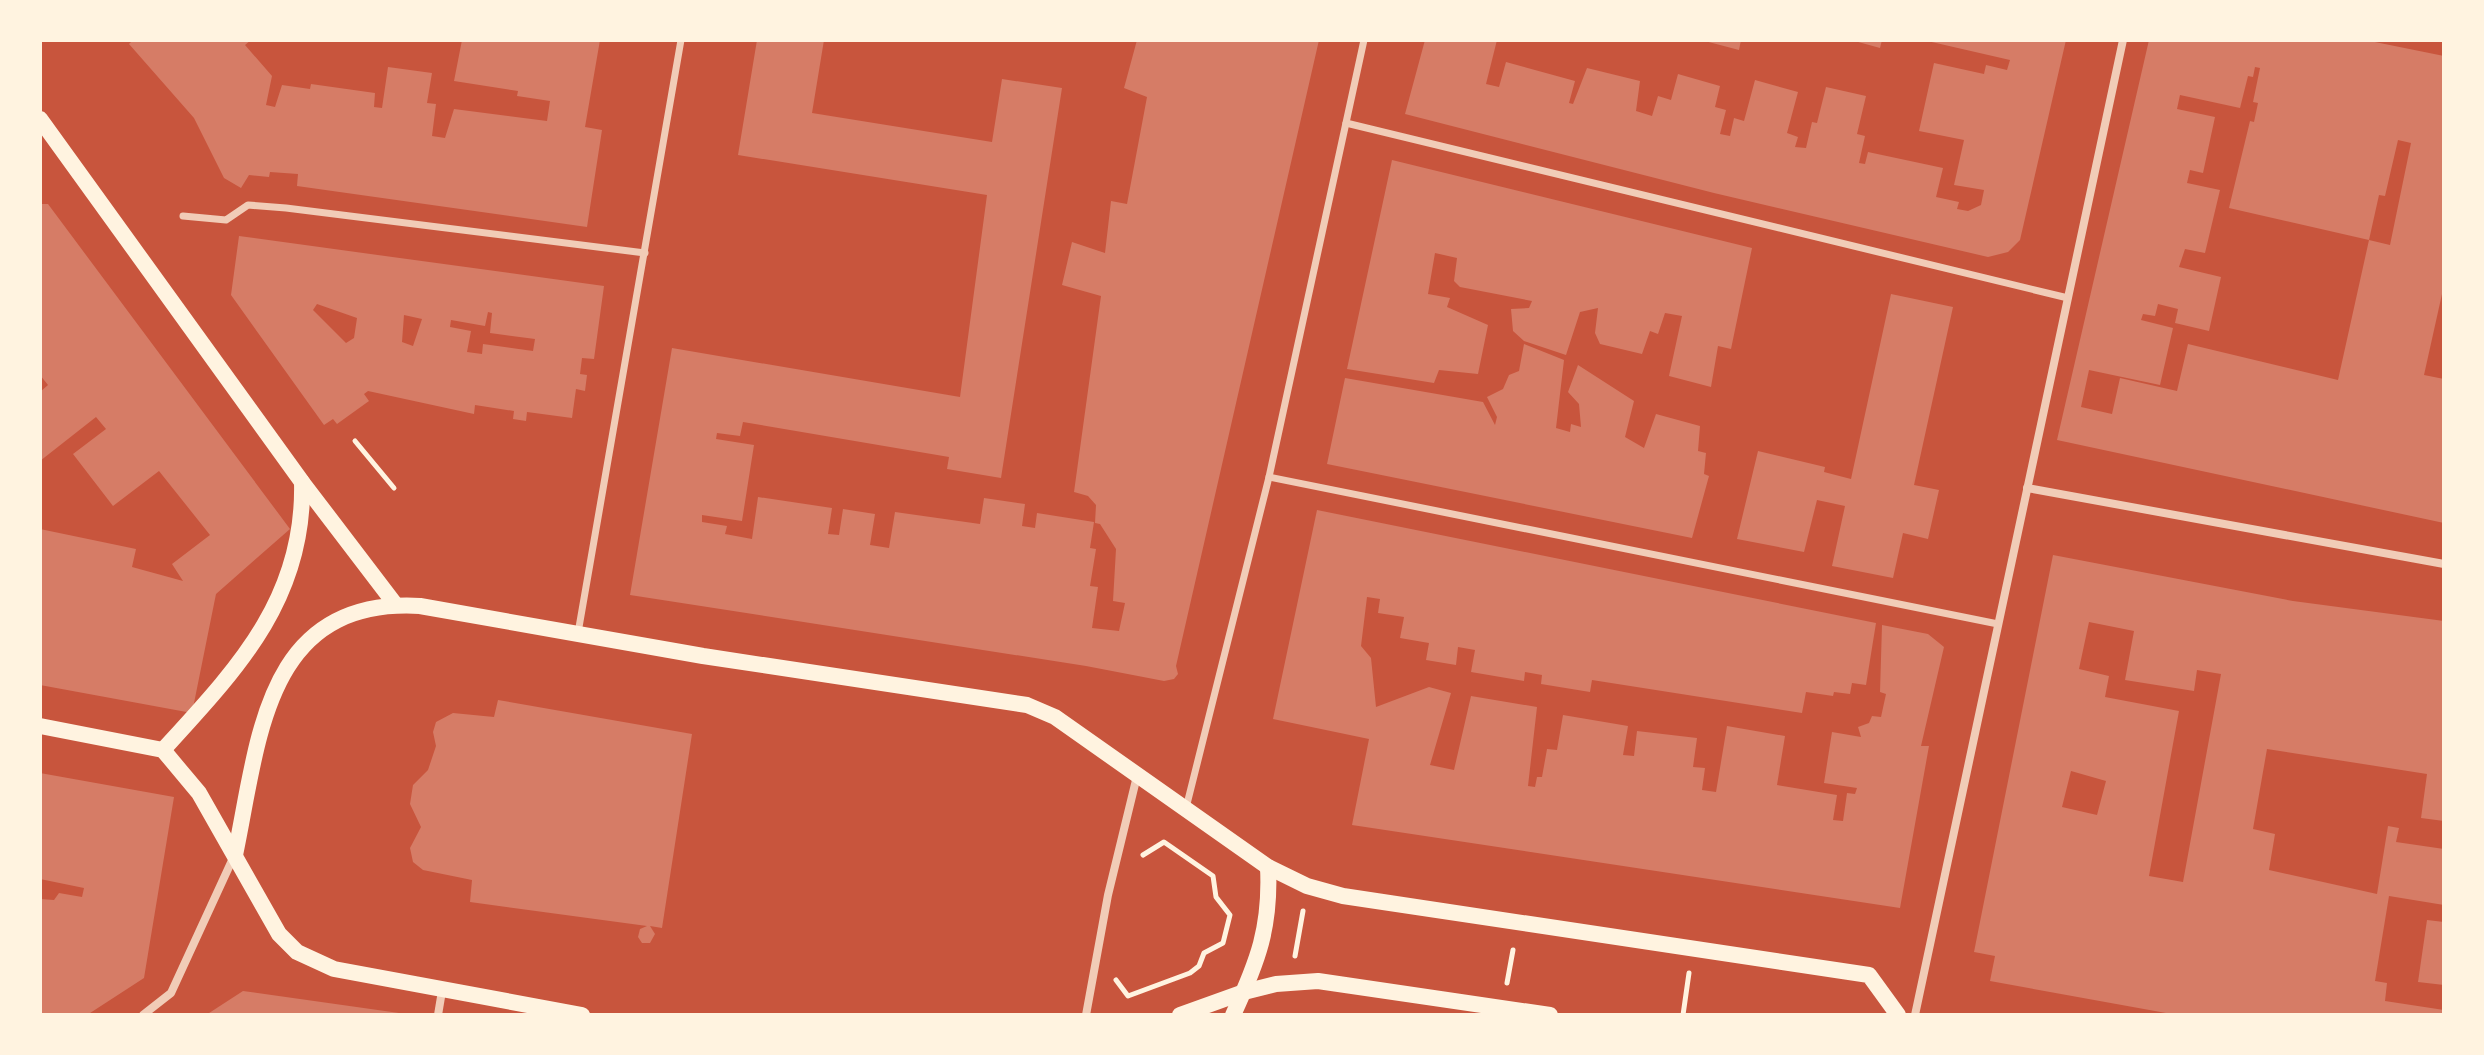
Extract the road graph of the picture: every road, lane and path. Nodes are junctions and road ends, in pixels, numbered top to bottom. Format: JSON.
{"nodes":[{"id":1,"x":681,"y":40,"type":"edge"},
{"id":2,"x":1364,"y":40,"type":"edge"},
{"id":3,"x":2123,"y":40,"type":"edge"},
{"id":4,"x":40,"y":119,"type":"edge"},
{"id":5,"x":1346,"y":123,"type":"junction"},
{"id":6,"x":183,"y":216,"type":"dead end"},
{"id":7,"x":645,"y":253,"type":"junction"},
{"id":8,"x":2068,"y":298,"type":"junction"},
{"id":9,"x":355,"y":441,"type":"dead end"},
{"id":10,"x":1269,"y":477,"type":"junction"},
{"id":11,"x":302,"y":482,"type":"junction"},
{"id":12,"x":394,"y":488,"type":"dead end"},
{"id":13,"x":2027,"y":488,"type":"junction"},
{"id":14,"x":2444,"y":564,"type":"edge"},
{"id":15,"x":395,"y":604,"type":"junction"},
{"id":16,"x":1998,"y":624,"type":"junction"},
{"id":17,"x":577,"y":634,"type":"junction"},
{"id":18,"x":40,"y":726,"type":"edge"},
{"id":19,"x":163,"y":750,"type":"junction"},
{"id":20,"x":1137,"y":776,"type":"junction"},
{"id":21,"x":1185,"y":810,"type":"junction"},
{"id":22,"x":235,"y":855,"type":"junction"},
{"id":23,"x":1116,"y":859,"type":"junction"},
{"id":24,"x":1268,"y":867,"type":"junction"},
{"id":25,"x":1307,"y":886,"type":"junction"},
{"id":26,"x":1517,"y":922,"type":"junction"},
{"id":27,"x":1692,"y":948,"type":"junction"},
{"id":28,"x":1094,"y":966,"type":"junction"},
{"id":29,"x":1291,"y":982,"type":"junction"},
{"id":30,"x":442,"y":991,"type":"junction"},
{"id":31,"x":1244,"y":992,"type":"junction"},
{"id":32,"x":1502,"y":1008,"type":"junction"},
{"id":33,"x":143,"y":1015,"type":"edge"},
{"id":34,"x":438,"y":1015,"type":"edge"},
{"id":35,"x":582,"y":1015,"type":"edge"},
{"id":36,"x":1086,"y":1015,"type":"edge"},
{"id":37,"x":1180,"y":1015,"type":"edge"},
{"id":38,"x":1233,"y":1015,"type":"edge"},
{"id":39,"x":1550,"y":1015,"type":"edge"},
{"id":40,"x":1683,"y":1015,"type":"edge"},
{"id":41,"x":1898,"y":1015,"type":"edge"},
{"id":42,"x":1915,"y":1015,"type":"edge"}],
"edges":[{"from":1,"to":7,"type":"street"},
{"from":2,"to":5,"type":"street"},
{"from":3,"to":8,"type":"street"},
{"from":4,"to":11,"type":"main road"},
{"from":5,"to":8,"type":"street"},
{"from":5,"to":10,"type":"street"},
{"from":6,"to":7,"type":"street"},
{"from":7,"to":17,"type":"street"},
{"from":8,"to":13,"type":"street"},
{"from":9,"to":12,"type":"path"},
{"from":10,"to":16,"type":"street"},
{"from":10,"to":21,"type":"street"},
{"from":11,"to":15,"type":"main road"},
{"from":11,"to":19,"type":"main road"},
{"from":13,"to":14,"type":"street"},
{"from":13,"to":16,"type":"street"},
{"from":15,"to":17,"type":"main road"},
{"from":15,"to":22,"type":"main road"},
{"from":16,"to":42,"type":"street"},
{"from":17,"to":20,"type":"main road"},
{"from":18,"to":19,"type":"main road"},
{"from":19,"to":22,"type":"main road"},
{"from":20,"to":21,"type":"main road"},
{"from":20,"to":23,"type":"street"},
{"from":21,"to":24,"type":"main road"},
{"from":22,"to":30,"type":"main road"},
{"from":22,"to":33,"type":"street"},
{"from":23,"to":28,"type":"street"},
{"from":23,"to":28,"type":"path"},
{"from":24,"to":25,"type":"main road"},
{"from":24,"to":31,"type":"main road"},
{"from":25,"to":26,"type":"main road"},
{"from":25,"to":29,"type":"path"},
{"from":26,"to":27,"type":"main road"},
{"from":26,"to":32,"type":"path"},
{"from":27,"to":40,"type":"path"},
{"from":27,"to":41,"type":"main road"},
{"from":28,"to":36,"type":"street"},
{"from":29,"to":31,"type":"main road"},
{"from":29,"to":32,"type":"main road"},
{"from":30,"to":34,"type":"street"},
{"from":30,"to":35,"type":"main road"},
{"from":31,"to":37,"type":"main road"},
{"from":31,"to":38,"type":"main road"},
{"from":32,"to":39,"type":"main road"}]}
